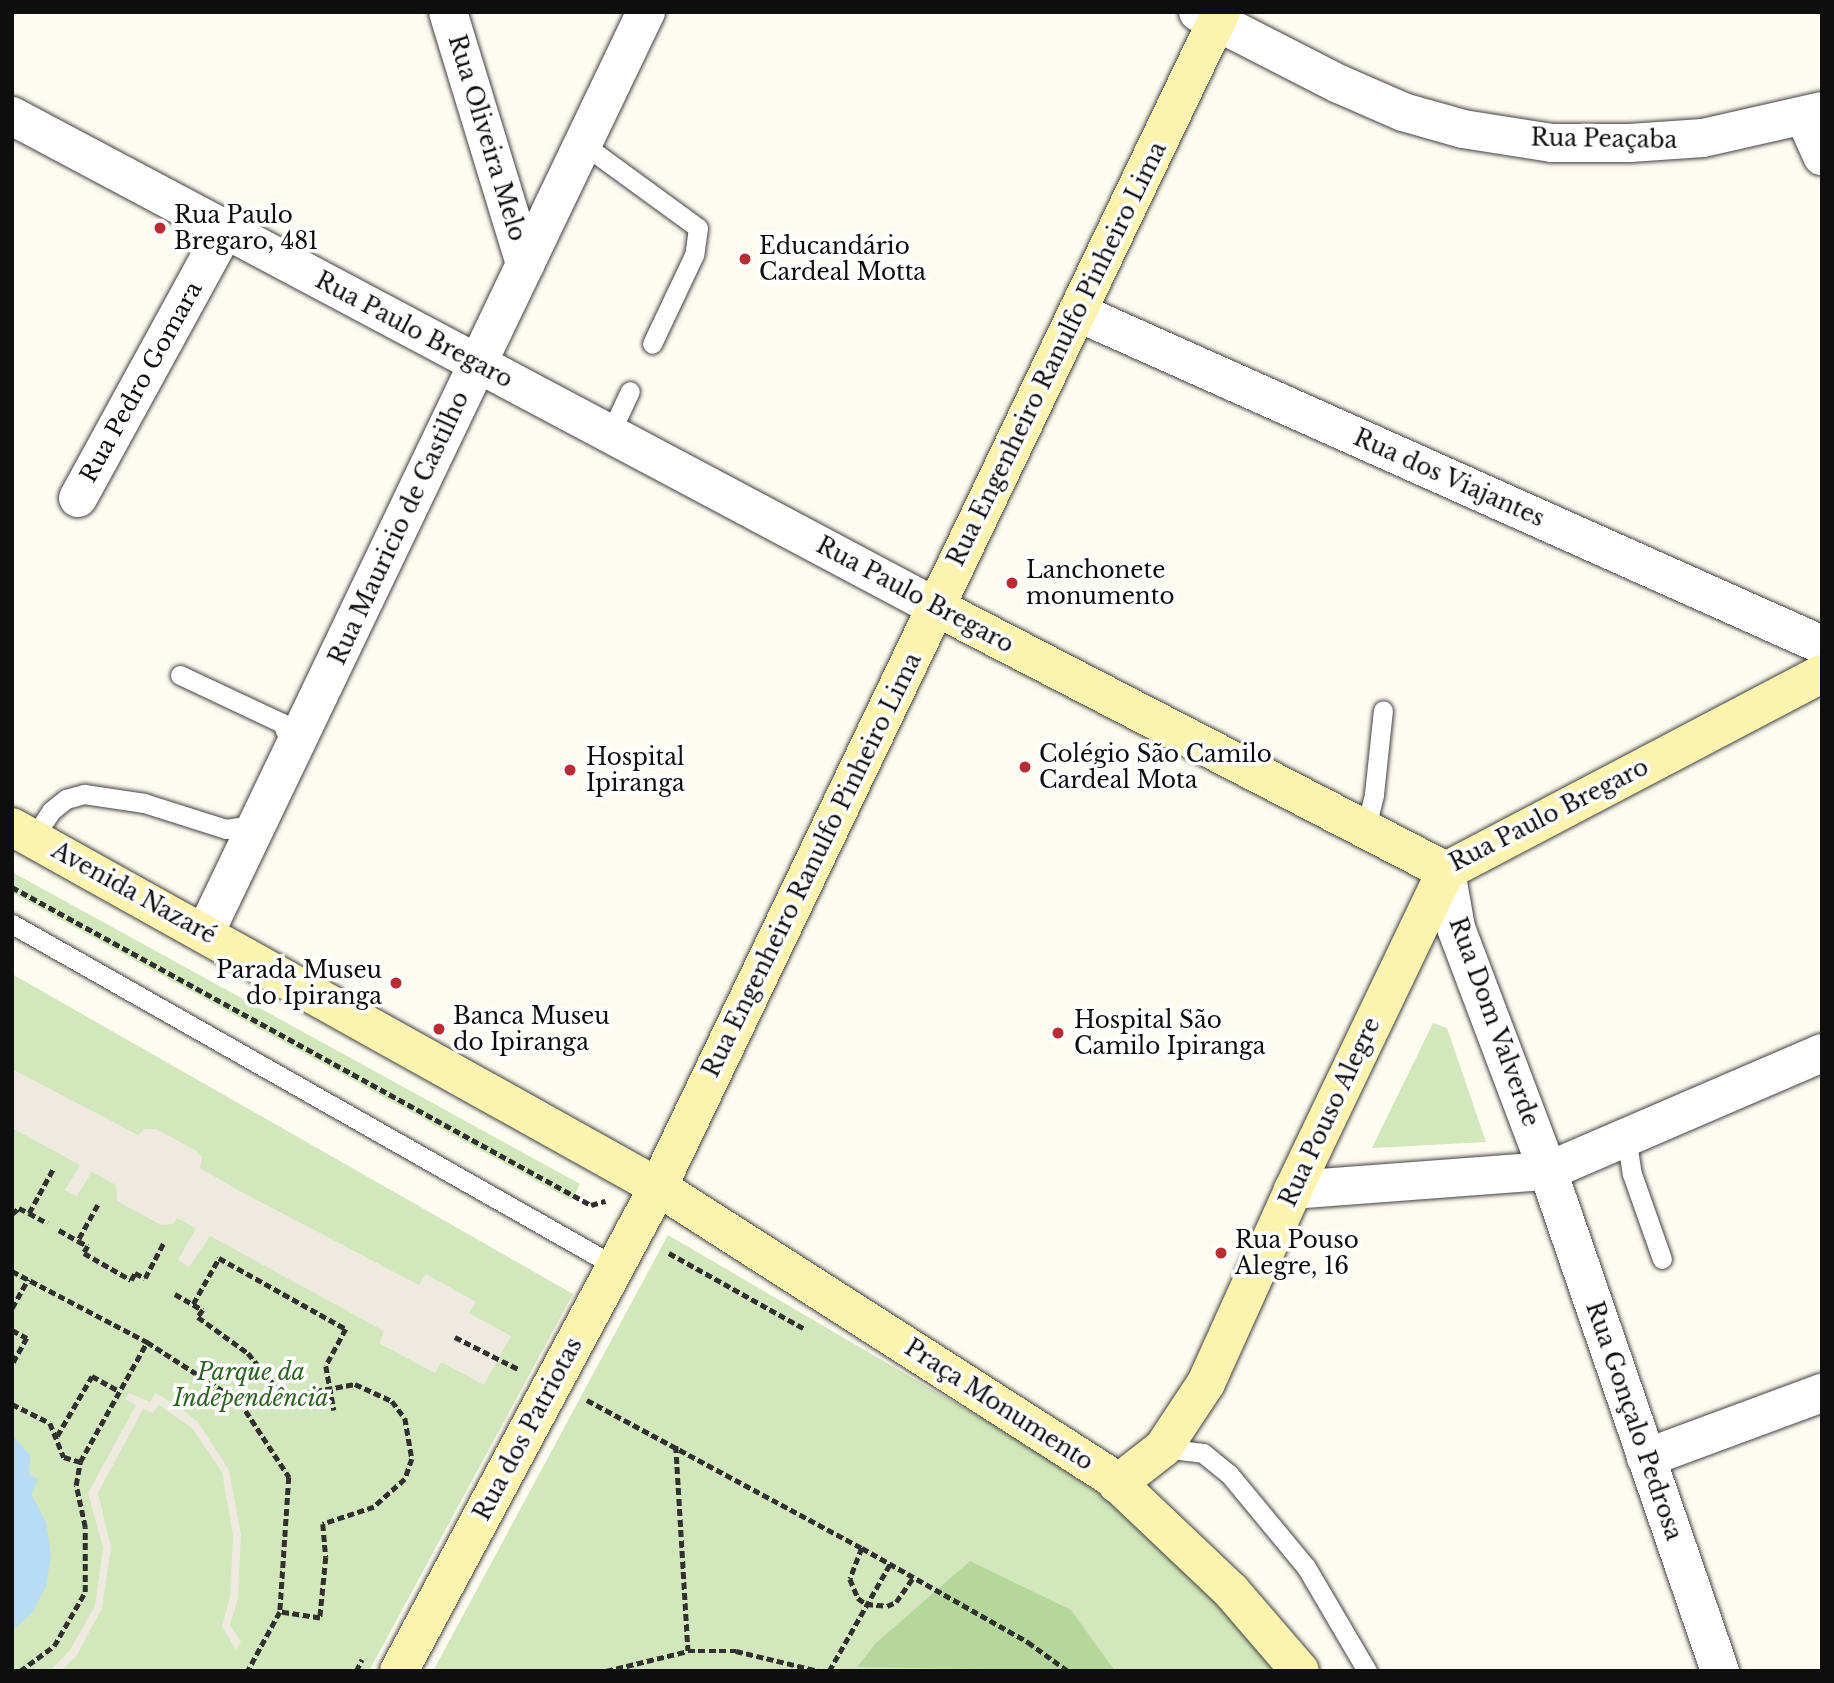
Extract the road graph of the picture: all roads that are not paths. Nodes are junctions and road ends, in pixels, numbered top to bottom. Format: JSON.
{"nodes":[{"id":1,"x":448,"y":12,"type":"edge"},
{"id":2,"x":646,"y":12,"type":"edge"},
{"id":3,"x":1212,"y":15,"type":"edge"},
{"id":4,"x":1813,"y":115,"type":"edge"},
{"id":5,"x":12,"y":116,"type":"edge"},
{"id":6,"x":583,"y":144,"type":"junction"},
{"id":7,"x":1822,"y":156,"type":"edge"},
{"id":8,"x":226,"y":229,"type":"junction"},
{"id":9,"x":525,"y":264,"type":"junction"},
{"id":10,"x":1077,"y":312,"type":"junction"},
{"id":11,"x":652,"y":344,"type":"dead end"},
{"id":12,"x":477,"y":363,"type":"junction"},
{"id":13,"x":630,"y":391,"type":"dead end"},
{"id":14,"x":610,"y":434,"type":"junction"},
{"id":15,"x":78,"y":498,"type":"dead end"},
{"id":16,"x":936,"y":607,"type":"junction"},
{"id":17,"x":1822,"y":645,"type":"edge"},
{"id":18,"x":1822,"y":674,"type":"edge"},
{"id":19,"x":180,"y":675,"type":"dead end"},
{"id":20,"x":1383,"y":710,"type":"dead end"},
{"id":21,"x":1365,"y":831,"type":"junction"},
{"id":22,"x":22,"y":832,"type":"edge"},
{"id":23,"x":1446,"y":871,"type":"junction"},
{"id":24,"x":12,"y":924,"type":"edge"},
{"id":25,"x":206,"y":931,"type":"junction"},
{"id":26,"x":1822,"y":1053,"type":"edge"},
{"id":27,"x":1626,"y":1137,"type":"junction"},
{"id":28,"x":1548,"y":1171,"type":"junction"},
{"id":29,"x":658,"y":1187,"type":"junction"},
{"id":30,"x":1293,"y":1191,"type":"junction"},
{"id":31,"x":1662,"y":1259,"type":"dead end"},
{"id":32,"x":615,"y":1266,"type":"junction"},
{"id":33,"x":1822,"y":1393,"type":"edge"},
{"id":34,"x":1163,"y":1448,"type":"junction"},
{"id":35,"x":1646,"y":1458,"type":"junction"},
{"id":36,"x":1117,"y":1484,"type":"junction"},
{"id":37,"x":398,"y":1671,"type":"edge"},
{"id":38,"x":1300,"y":1671,"type":"edge"},
{"id":39,"x":1367,"y":1671,"type":"edge"},
{"id":40,"x":1720,"y":1671,"type":"edge"}],
"edges":[{"from":1,"to":9,"type":"street","name":"Rua Oliveira Melo"},
{"from":2,"to":6,"type":"street","name":"Rua Mauricio de Castilho"},
{"from":3,"to":4,"type":"street","name":"Rua Peaçaba"},
{"from":3,"to":10,"type":"street","name":"Rua Engenheiro Ranulfo Pinheiro Lima"},
{"from":4,"to":7,"type":"street"},
{"from":5,"to":8,"type":"street","name":"Rua Paulo Bregaro"},
{"from":6,"to":9,"type":"street","name":"Rua Mauricio de Castilho"},
{"from":6,"to":11,"type":"lane"},
{"from":8,"to":12,"type":"street","name":"Rua Paulo Bregaro"},
{"from":8,"to":15,"type":"street","name":"Rua Pedro Gomara"},
{"from":9,"to":12,"type":"street","name":"Rua Mauricio de Castilho"},
{"from":10,"to":16,"type":"street","name":"Rua Engenheiro Ranulfo Pinheiro Lima"},
{"from":10,"to":17,"type":"street","name":"Rua dos Viajantes"},
{"from":12,"to":14,"type":"street","name":"Rua Paulo Bregaro"},
{"from":12,"to":25,"type":"street","name":"Rua Mauricio de Castilho"},
{"from":13,"to":14,"type":"lane"},
{"from":14,"to":16,"type":"street","name":"Rua Paulo Bregaro"},
{"from":16,"to":21,"type":"street","name":"Rua Paulo Bregaro"},
{"from":16,"to":29,"type":"street","name":"Rua Engenheiro Ranulfo Pinheiro Lima"},
{"from":18,"to":23,"type":"street","name":"Rua Paulo Bregaro"},
{"from":19,"to":22,"type":"lane"},
{"from":20,"to":21,"type":"lane"},
{"from":21,"to":23,"type":"street","name":"Rua Paulo Bregaro"},
{"from":22,"to":25,"type":"street","name":"Avenida Nazaré"},
{"from":23,"to":28,"type":"street","name":"Rua Dom Valverde"},
{"from":23,"to":30,"type":"street","name":"Rua Pouso Alegre"},
{"from":24,"to":32,"type":"lane"},
{"from":25,"to":29,"type":"street","name":"Avenida Nazaré"},
{"from":26,"to":27,"type":"street"},
{"from":27,"to":28,"type":"street"},
{"from":27,"to":31,"type":"lane"},
{"from":28,"to":30,"type":"street"},
{"from":28,"to":35,"type":"street","name":"Rua Gonçalo Pedrosa"},
{"from":29,"to":32,"type":"street","name":"Rua dos Patriotas"},
{"from":29,"to":36,"type":"street","name":"Praça Monumento"},
{"from":30,"to":34,"type":"street","name":"Rua Pouso Alegre"},
{"from":32,"to":37,"type":"street","name":"Rua dos Patriotas"},
{"from":33,"to":35,"type":"street"},
{"from":34,"to":36,"type":"street","name":"Rua Pouso Alegre"},
{"from":34,"to":39,"type":"lane"},
{"from":35,"to":40,"type":"street","name":"Rua Gonçalo Pedrosa"},
{"from":36,"to":38,"type":"street","name":"Praça Monumento"}]}
